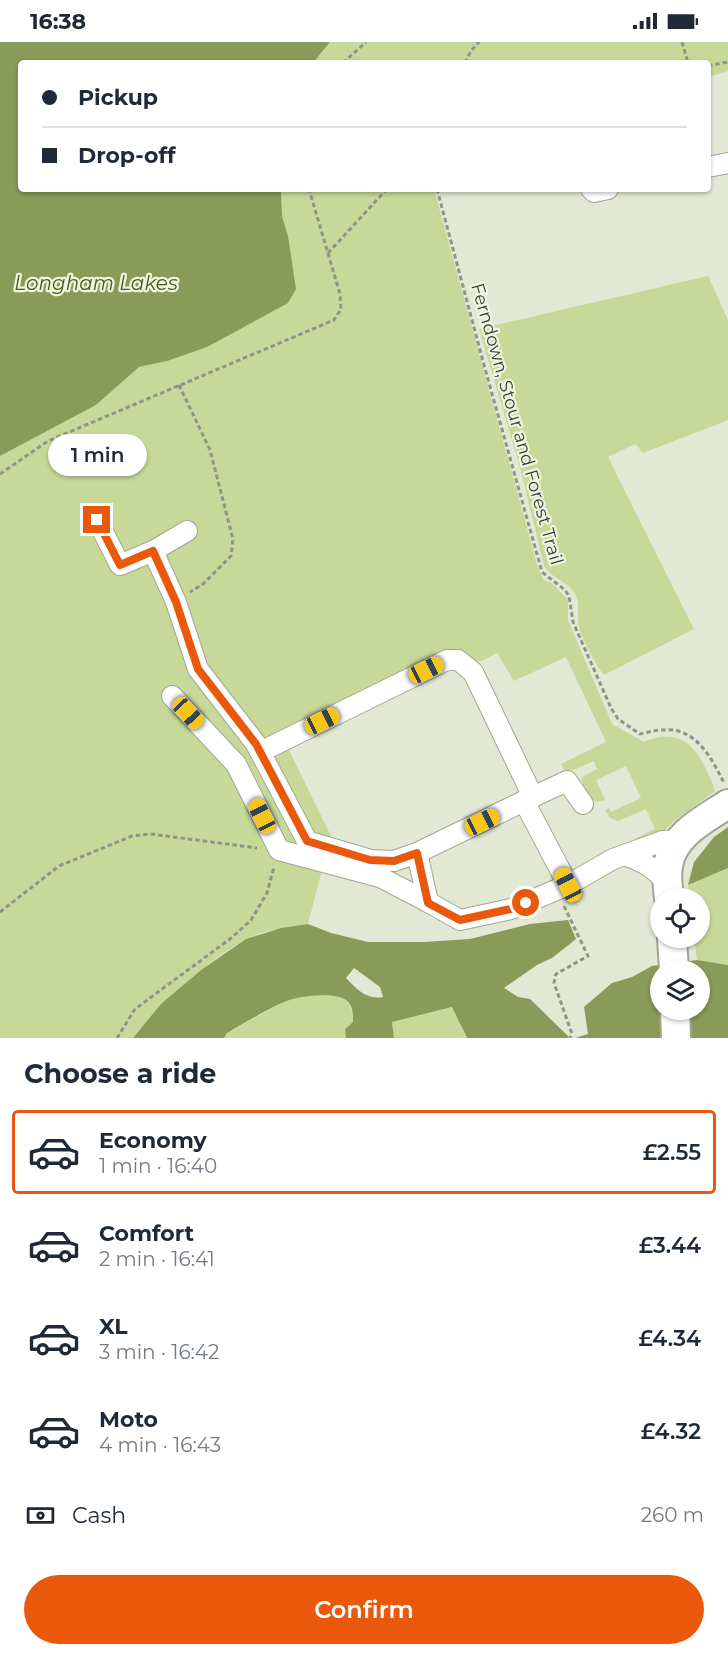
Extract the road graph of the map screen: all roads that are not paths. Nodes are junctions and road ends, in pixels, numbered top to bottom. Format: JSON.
{"nodes":[{"id":1,"x":728,"y":163,"type":"edge"},
{"id":2,"x":711,"y":167,"type":"edge"},
{"id":3,"x":97,"y":520,"type":"dead end"},
{"id":4,"x":187,"y":531,"type":"dead end"},
{"id":5,"x":153,"y":551,"type":"junction"},
{"id":6,"x":172,"y":696,"type":"dead end"},
{"id":7,"x":260,"y":752,"type":"junction"},
{"id":8,"x":529,"y":799,"type":"junction"},
{"id":9,"x":583,"y":804,"type":"dead end"},
{"id":10,"x":728,"y":804,"type":"edge"},
{"id":11,"x":681,"y":840,"type":"junction"},
{"id":12,"x":417,"y":853,"type":"junction"},
{"id":13,"x":624,"y":855,"type":"junction"},
{"id":14,"x":562,"y":888,"type":"junction"},
{"id":15,"x":667,"y":888,"type":"edge"},
{"id":16,"x":669,"y":888,"type":"edge"},
{"id":17,"x":428,"y":903,"type":"junction"},
{"id":18,"x":675,"y":1020,"type":"edge"},
{"id":19,"x":676,"y":1038,"type":"edge"}],
"edges":[{"from":1,"to":2,"type":"lane"},
{"from":3,"to":5,"type":"lane"},
{"from":4,"to":5,"type":"lane"},
{"from":5,"to":7,"type":"lane"},
{"from":6,"to":17,"type":"lane"},
{"from":7,"to":8,"type":"lane"},
{"from":7,"to":12,"type":"lane"},
{"from":8,"to":9,"type":"lane"},
{"from":8,"to":12,"type":"lane"},
{"from":8,"to":14,"type":"lane"},
{"from":10,"to":11,"type":"highway"},
{"from":11,"to":13,"type":"lane"},
{"from":11,"to":16,"type":"highway"},
{"from":12,"to":17,"type":"lane"},
{"from":13,"to":14,"type":"lane"},
{"from":13,"to":15,"type":"lane"},
{"from":14,"to":17,"type":"lane"},
{"from":18,"to":19,"type":"highway"}]}
